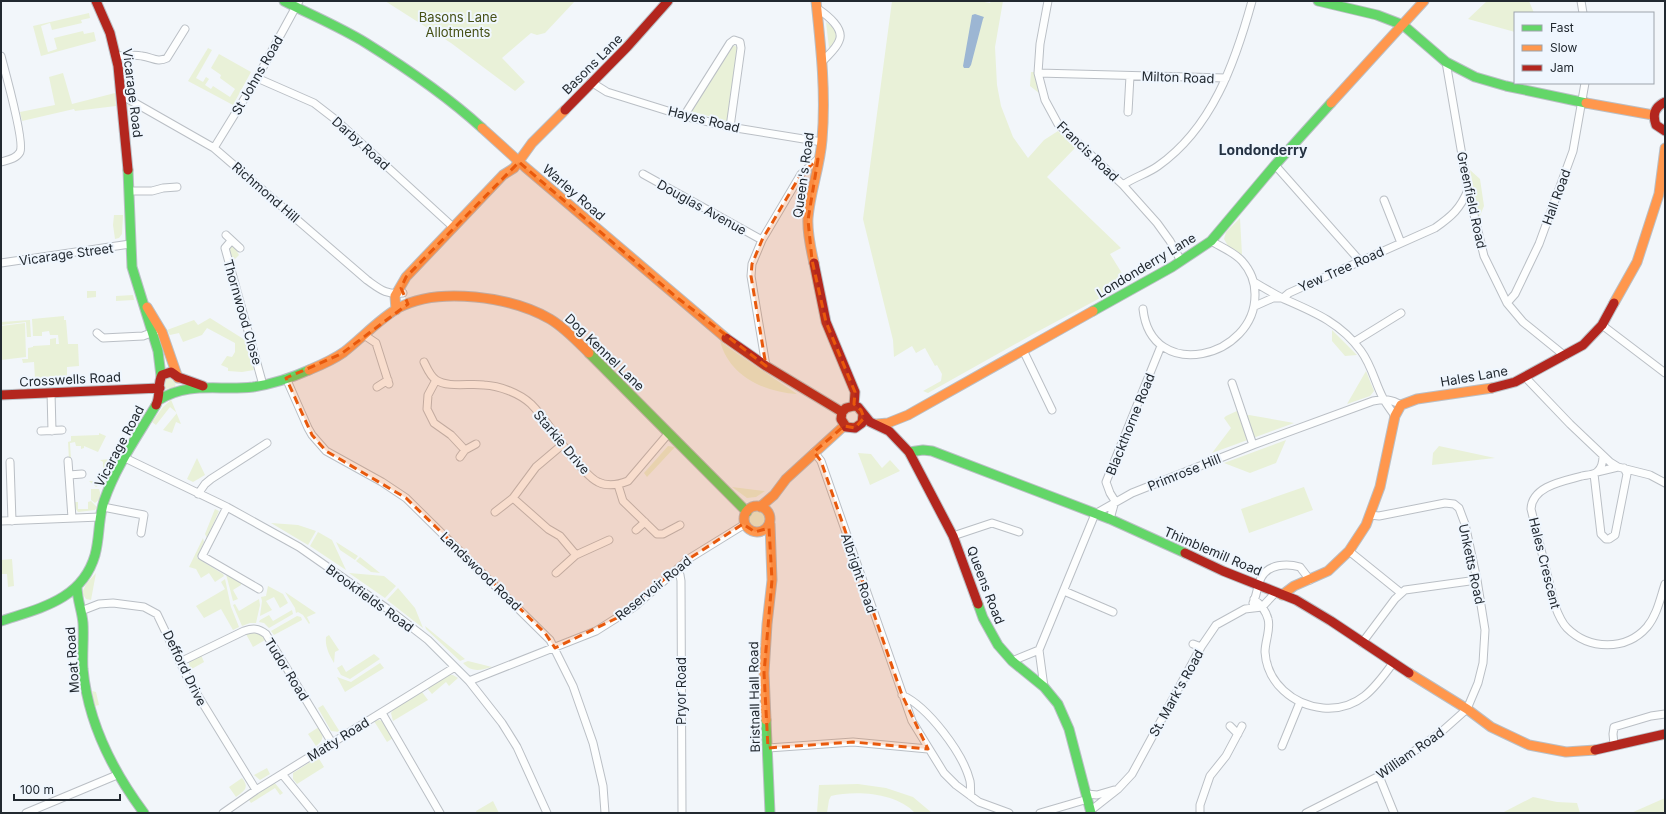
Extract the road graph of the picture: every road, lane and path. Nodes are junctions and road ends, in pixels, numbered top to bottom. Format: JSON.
{"nodes":[{"id":1,"x":96,"y":1,"type":"edge"},
{"id":2,"x":284,"y":1,"type":"edge"},
{"id":3,"x":668,"y":1,"type":"edge"},
{"id":4,"x":1048,"y":1,"type":"edge"},
{"id":5,"x":1252,"y":1,"type":"edge"},
{"id":6,"x":1318,"y":1,"type":"edge"},
{"id":7,"x":1424,"y":1,"type":"edge"},
{"id":8,"x":1581,"y":1,"type":"edge"},
{"id":9,"x":1330,"y":2,"type":"edge"},
{"id":10,"x":297,"y":4,"type":"edge"},
{"id":11,"x":817,"y":5,"type":"edge"},
{"id":12,"x":1584,"y":12,"type":"edge"},
{"id":13,"x":1403,"y":25,"type":"junction"},
{"id":14,"x":185,"y":29,"type":"dead end"},
{"id":15,"x":1,"y":56,"type":"edge"},
{"id":16,"x":116,"y":56,"type":"junction"},
{"id":17,"x":823,"y":60,"type":"junction"},
{"id":18,"x":1446,"y":62,"type":"junction"},
{"id":19,"x":1038,"y":73,"type":"junction"},
{"id":20,"x":1130,"y":76,"type":"junction"},
{"id":21,"x":4,"y":78,"type":"edge"},
{"id":22,"x":256,"y":78,"type":"junction"},
{"id":23,"x":1226,"y":78,"type":"junction"},
{"id":24,"x":591,"y":82,"type":"junction"},
{"id":25,"x":1585,"y":84,"type":"edge"},
{"id":26,"x":121,"y":95,"type":"junction"},
{"id":27,"x":1582,"y":102,"type":"junction"},
{"id":28,"x":1665,"y":102,"type":"edge"},
{"id":29,"x":1128,"y":112,"type":"dead end"},
{"id":30,"x":1653,"y":115,"type":"junction"},
{"id":31,"x":684,"y":116,"type":"junction"},
{"id":32,"x":730,"y":127,"type":"junction"},
{"id":33,"x":1665,"y":132,"type":"edge"},
{"id":34,"x":822,"y":142,"type":"junction"},
{"id":35,"x":214,"y":148,"type":"junction"},
{"id":36,"x":1665,"y":148,"type":"edge"},
{"id":37,"x":516,"y":159,"type":"junction"},
{"id":38,"x":818,"y":159,"type":"junction"},
{"id":39,"x":1,"y":162,"type":"edge"},
{"id":40,"x":1275,"y":165,"type":"junction"},
{"id":41,"x":643,"y":174,"type":"dead end"},
{"id":42,"x":1123,"y":185,"type":"junction"},
{"id":43,"x":177,"y":187,"type":"dead end"},
{"id":44,"x":1468,"y":190,"type":"junction"},
{"id":45,"x":129,"y":191,"type":"junction"},
{"id":46,"x":1384,"y":200,"type":"dead end"},
{"id":47,"x":453,"y":227,"type":"junction"},
{"id":48,"x":762,"y":240,"type":"junction"},
{"id":49,"x":1211,"y":241,"type":"junction"},
{"id":50,"x":1401,"y":243,"type":"junction"},
{"id":51,"x":130,"y":244,"type":"junction"},
{"id":52,"x":240,"y":248,"type":"dead end"},
{"id":53,"x":1181,"y":261,"type":"junction"},
{"id":54,"x":1360,"y":261,"type":"junction"},
{"id":55,"x":1,"y":263,"type":"edge"},
{"id":56,"x":1254,"y":282,"type":"junction"},
{"id":57,"x":400,"y":291,"type":"junction"},
{"id":58,"x":1283,"y":298,"type":"junction"},
{"id":59,"x":1507,"y":303,"type":"junction"},
{"id":60,"x":408,"y":305,"type":"junction"},
{"id":61,"x":1255,"y":306,"type":"junction"},
{"id":62,"x":1143,"y":309,"type":"dead end"},
{"id":63,"x":396,"y":310,"type":"junction"},
{"id":64,"x":1401,"y":313,"type":"dead end"},
{"id":65,"x":1602,"y":325,"type":"junction"},
{"id":66,"x":156,"y":331,"type":"junction"},
{"id":67,"x":97,"y":332,"type":"dead end"},
{"id":68,"x":364,"y":335,"type":"junction"},
{"id":69,"x":1354,"y":342,"type":"junction"},
{"id":70,"x":1161,"y":346,"type":"junction"},
{"id":71,"x":1023,"y":350,"type":"junction"},
{"id":72,"x":1565,"y":356,"type":"junction"},
{"id":73,"x":424,"y":362,"type":"dead end"},
{"id":74,"x":766,"y":366,"type":"junction"},
{"id":75,"x":1665,"y":373,"type":"edge"},
{"id":76,"x":178,"y":377,"type":"junction"},
{"id":77,"x":286,"y":378,"type":"junction"},
{"id":78,"x":1526,"y":378,"type":"junction"},
{"id":79,"x":436,"y":380,"type":"junction"},
{"id":80,"x":160,"y":381,"type":"junction"},
{"id":81,"x":1232,"y":383,"type":"dead end"},
{"id":82,"x":263,"y":385,"type":"junction"},
{"id":83,"x":377,"y":387,"type":"dead end"},
{"id":84,"x":212,"y":388,"type":"junction"},
{"id":85,"x":172,"y":391,"type":"junction"},
{"id":86,"x":51,"y":392,"type":"junction"},
{"id":87,"x":1,"y":395,"type":"edge"},
{"id":88,"x":1383,"y":399,"type":"junction"},
{"id":89,"x":158,"y":400,"type":"junction"},
{"id":90,"x":1401,"y":405,"type":"junction"},
{"id":91,"x":854,"y":406,"type":"junction"},
{"id":92,"x":1052,"y":410,"type":"dead end"},
{"id":93,"x":842,"y":412,"type":"junction"},
{"id":94,"x":863,"y":414,"type":"junction"},
{"id":95,"x":908,"y":415,"type":"junction"},
{"id":96,"x":1395,"y":416,"type":"junction"},
{"id":97,"x":877,"y":424,"type":"junction"},
{"id":98,"x":844,"y":425,"type":"junction"},
{"id":99,"x":859,"y":426,"type":"junction"},
{"id":100,"x":62,"y":430,"type":"dead end"},
{"id":101,"x":41,"y":431,"type":"dead end"},
{"id":102,"x":52,"y":431,"type":"junction"},
{"id":103,"x":668,"y":434,"type":"junction"},
{"id":104,"x":895,"y":437,"type":"junction"},
{"id":105,"x":267,"y":443,"type":"dead end"},
{"id":106,"x":476,"y":444,"type":"dead end"},
{"id":107,"x":562,"y":445,"type":"junction"},
{"id":108,"x":1253,"y":445,"type":"junction"},
{"id":109,"x":465,"y":450,"type":"junction"},
{"id":110,"x":932,"y":451,"type":"junction"},
{"id":111,"x":814,"y":452,"type":"junction"},
{"id":112,"x":909,"y":452,"type":"junction"},
{"id":113,"x":1603,"y":456,"type":"junction"},
{"id":114,"x":460,"y":457,"type":"dead end"},
{"id":115,"x":125,"y":458,"type":"junction"},
{"id":116,"x":68,"y":461,"type":"dead end"},
{"id":117,"x":10,"y":462,"type":"dead end"},
{"id":118,"x":915,"y":463,"type":"junction"},
{"id":119,"x":1621,"y":467,"type":"junction"},
{"id":120,"x":1596,"y":473,"type":"junction"},
{"id":121,"x":82,"y":474,"type":"dead end"},
{"id":122,"x":69,"y":475,"type":"junction"},
{"id":123,"x":1665,"y":483,"type":"edge"},
{"id":124,"x":618,"y":485,"type":"junction"},
{"id":125,"x":198,"y":494,"type":"junction"},
{"id":126,"x":774,"y":495,"type":"junction"},
{"id":127,"x":513,"y":498,"type":"junction"},
{"id":128,"x":1115,"y":501,"type":"junction"},
{"id":129,"x":103,"y":507,"type":"junction"},
{"id":130,"x":227,"y":507,"type":"junction"},
{"id":131,"x":760,"y":507,"type":"junction"},
{"id":132,"x":496,"y":512,"type":"dead end"},
{"id":133,"x":747,"y":512,"type":"junction"},
{"id":134,"x":1095,"y":514,"type":"junction"},
{"id":135,"x":1370,"y":515,"type":"junction"},
{"id":136,"x":100,"y":517,"type":"junction"},
{"id":137,"x":72,"y":518,"type":"junction"},
{"id":138,"x":1110,"y":519,"type":"junction"},
{"id":139,"x":1,"y":521,"type":"edge"},
{"id":140,"x":12,"y":521,"type":"junction"},
{"id":141,"x":645,"y":522,"type":"junction"},
{"id":142,"x":770,"y":522,"type":"junction"},
{"id":143,"x":744,"y":524,"type":"junction"},
{"id":144,"x":680,"y":525,"type":"dead end"},
{"id":145,"x":636,"y":530,"type":"dead end"},
{"id":146,"x":759,"y":532,"type":"junction"},
{"id":147,"x":1019,"y":532,"type":"dead end"},
{"id":148,"x":141,"y":533,"type":"dead end"},
{"id":149,"x":953,"y":536,"type":"junction"},
{"id":150,"x":609,"y":540,"type":"dead end"},
{"id":151,"x":1349,"y":551,"type":"junction"},
{"id":152,"x":576,"y":555,"type":"junction"},
{"id":153,"x":771,"y":557,"type":"junction"},
{"id":154,"x":676,"y":570,"type":"junction"},
{"id":155,"x":556,"y":573,"type":"dead end"},
{"id":156,"x":1478,"y":580,"type":"junction"},
{"id":157,"x":1309,"y":581,"type":"junction"},
{"id":158,"x":1259,"y":584,"type":"junction"},
{"id":159,"x":1665,"y":584,"type":"edge"},
{"id":160,"x":259,"y":589,"type":"dead end"},
{"id":161,"x":74,"y":590,"type":"junction"},
{"id":162,"x":1064,"y":591,"type":"junction"},
{"id":163,"x":1279,"y":593,"type":"junction"},
{"id":164,"x":1401,"y":593,"type":"junction"},
{"id":165,"x":62,"y":599,"type":"junction"},
{"id":166,"x":1254,"y":599,"type":"junction"},
{"id":167,"x":1296,"y":600,"type":"junction"},
{"id":168,"x":1262,"y":607,"type":"junction"},
{"id":169,"x":1245,"y":609,"type":"junction"},
{"id":170,"x":81,"y":611,"type":"junction"},
{"id":171,"x":1113,"y":612,"type":"dead end"},
{"id":172,"x":1,"y":620,"type":"edge"},
{"id":173,"x":1362,"y":643,"type":"junction"},
{"id":174,"x":1193,"y":644,"type":"dead end"},
{"id":175,"x":1201,"y":647,"type":"junction"},
{"id":176,"x":555,"y":648,"type":"junction"},
{"id":177,"x":1038,"y":650,"type":"junction"},
{"id":178,"x":1012,"y":661,"type":"junction"},
{"id":179,"x":180,"y":662,"type":"junction"},
{"id":180,"x":1393,"y":663,"type":"junction"},
{"id":181,"x":455,"y":667,"type":"junction"},
{"id":182,"x":469,"y":681,"type":"junction"},
{"id":183,"x":1044,"y":687,"type":"junction"},
{"id":184,"x":902,"y":695,"type":"junction"},
{"id":185,"x":1300,"y":702,"type":"junction"},
{"id":186,"x":1467,"y":708,"type":"junction"},
{"id":187,"x":382,"y":713,"type":"junction"},
{"id":188,"x":1665,"y":714,"type":"edge"},
{"id":189,"x":1230,"y":726,"type":"dead end"},
{"id":190,"x":1242,"y":726,"type":"dead end"},
{"id":191,"x":1238,"y":734,"type":"junction"},
{"id":192,"x":1665,"y":734,"type":"edge"},
{"id":193,"x":332,"y":743,"type":"junction"},
{"id":194,"x":1614,"y":745,"type":"junction"},
{"id":195,"x":1282,"y":746,"type":"dead end"},
{"id":196,"x":768,"y":748,"type":"junction"},
{"id":197,"x":928,"y":749,"type":"junction"},
{"id":198,"x":282,"y":774,"type":"junction"},
{"id":199,"x":117,"y":775,"type":"junction"},
{"id":200,"x":1379,"y":776,"type":"junction"},
{"id":201,"x":1118,"y":789,"type":"junction"},
{"id":202,"x":256,"y":790,"type":"junction"},
{"id":203,"x":971,"y":796,"type":"junction"},
{"id":204,"x":1088,"y":797,"type":"junction"},
{"id":205,"x":1090,"y":812,"type":"edge"},
{"id":206,"x":26,"y":813,"type":"edge"},
{"id":207,"x":144,"y":813,"type":"edge"},
{"id":208,"x":223,"y":813,"type":"edge"},
{"id":209,"x":314,"y":813,"type":"edge"},
{"id":210,"x":440,"y":813,"type":"edge"},
{"id":211,"x":547,"y":813,"type":"edge"},
{"id":212,"x":605,"y":813,"type":"edge"},
{"id":213,"x":682,"y":813,"type":"edge"},
{"id":214,"x":770,"y":813,"type":"edge"},
{"id":215,"x":1009,"y":813,"type":"edge"},
{"id":216,"x":1040,"y":813,"type":"edge"},
{"id":217,"x":1200,"y":813,"type":"edge"},
{"id":218,"x":1306,"y":813,"type":"edge"},
{"id":219,"x":1394,"y":813,"type":"edge"}],
"edges":[{"from":1,"to":16,"type":"street","name":"Vicarage Road"},
{"from":2,"to":10,"type":"street","name":"Warley Road"},
{"from":3,"to":24,"type":"street","name":"Basons Lane"},
{"from":4,"to":19,"type":"street","name":"Francis Road"},
{"from":5,"to":23,"type":"street"},
{"from":6,"to":9,"type":"street"},
{"from":7,"to":13,"type":"street","name":"Londonderry Lane"},
{"from":8,"to":12,"type":"street"},
{"from":9,"to":13,"type":"street"},
{"from":10,"to":22,"type":"street","name":"St Johns Road"},
{"from":10,"to":37,"type":"street","name":"Warley Road"},
{"from":11,"to":17,"type":"street","name":"Queen's Road"},
{"from":11,"to":17,"type":"street","name":"Queen's Road"},
{"from":13,"to":18,"type":"street"},
{"from":13,"to":40,"type":"street","name":"Londonderry Lane"},
{"from":14,"to":16,"type":"street"},
{"from":15,"to":21,"type":"street"},
{"from":16,"to":26,"type":"street","name":"Vicarage Road"},
{"from":17,"to":34,"type":"street","name":"Queen's Road"},
{"from":18,"to":27,"type":"street"},
{"from":18,"to":44,"type":"street","name":"Greenfield Road"},
{"from":19,"to":20,"type":"street","name":"Milton Road"},
{"from":19,"to":42,"type":"street","name":"Francis Road"},
{"from":20,"to":23,"type":"street","name":"Milton Road"},
{"from":20,"to":29,"type":"street","name":"Milton Road"},
{"from":21,"to":39,"type":"street"},
{"from":22,"to":35,"type":"street","name":"St Johns Road"},
{"from":22,"to":47,"type":"street","name":"Darby Road"},
{"from":23,"to":42,"type":"street"},
{"from":24,"to":31,"type":"street","name":"Hayes Road"},
{"from":24,"to":37,"type":"street","name":"Basons Lane"},
{"from":25,"to":27,"type":"street","name":"Hall Road"},
{"from":26,"to":35,"type":"street","name":"Richmond Hill"},
{"from":26,"to":45,"type":"street","name":"Vicarage Road"},
{"from":27,"to":30,"type":"street"},
{"from":27,"to":59,"type":"street","name":"Hall Road"},
{"from":28,"to":30,"type":"street"},
{"from":30,"to":33,"type":"street"},
{"from":31,"to":32,"type":"street","name":"Hayes Road"},
{"from":31,"to":32,"type":"street"},
{"from":32,"to":34,"type":"street","name":"Hayes Road"},
{"from":34,"to":38,"type":"street","name":"Queen's Road"},
{"from":35,"to":57,"type":"street","name":"Richmond Hill"},
{"from":36,"to":65,"type":"street","name":"Hales Lane"},
{"from":37,"to":47,"type":"street","name":"Basons Lane"},
{"from":37,"to":74,"type":"street","name":"Warley Road"},
{"from":38,"to":48,"type":"street"},
{"from":38,"to":91,"type":"street","name":"Queen's Road"},
{"from":40,"to":49,"type":"street","name":"Londonderry Lane"},
{"from":40,"to":54,"type":"street"},
{"from":41,"to":48,"type":"street","name":"Douglas Avenue"},
{"from":42,"to":53,"type":"street","name":"Francis Road"},
{"from":43,"to":45,"type":"street"},
{"from":44,"to":50,"type":"street","name":"Yew Tree Road"},
{"from":44,"to":59,"type":"street","name":"Greenfield Road"},
{"from":45,"to":51,"type":"street","name":"Vicarage Road"},
{"from":46,"to":50,"type":"street"},
{"from":47,"to":57,"type":"street","name":"Basons Lane"},
{"from":48,"to":74,"type":"street"},
{"from":49,"to":53,"type":"street","name":"Londonderry Lane"},
{"from":49,"to":56,"type":"street"},
{"from":50,"to":54,"type":"street","name":"Yew Tree Road"},
{"from":51,"to":55,"type":"street","name":"Vicarage Street"},
{"from":51,"to":66,"type":"street","name":"Vicarage Road"},
{"from":52,"to":82,"type":"street","name":"Thornwood Close"},
{"from":53,"to":71,"type":"street","name":"Londonderry Lane"},
{"from":54,"to":58,"type":"street","name":"Yew Tree Road"},
{"from":56,"to":58,"type":"street"},
{"from":56,"to":61,"type":"street"},
{"from":57,"to":60,"type":"street"},
{"from":57,"to":63,"type":"street"},
{"from":58,"to":61,"type":"street","name":"Yew Tree Road"},
{"from":58,"to":69,"type":"street"},
{"from":59,"to":72,"type":"street","name":"Greenfield Road"},
{"from":60,"to":63,"type":"street","name":"Dog Kennel Lane"},
{"from":60,"to":103,"type":"street","name":"Dog Kennel Lane"},
{"from":61,"to":70,"type":"street"},
{"from":62,"to":70,"type":"street"},
{"from":63,"to":68,"type":"street","name":"Dog Kennel Lane"},
{"from":64,"to":69,"type":"street"},
{"from":65,"to":72,"type":"street","name":"Hales Lane"},
{"from":65,"to":75,"type":"street"},
{"from":66,"to":67,"type":"street"},
{"from":66,"to":76,"type":"street","name":"Vicarage Road"},
{"from":66,"to":80,"type":"street","name":"Vicarage Road"},
{"from":68,"to":77,"type":"street","name":"Dog Kennel Lane"},
{"from":68,"to":83,"type":"street"},
{"from":69,"to":88,"type":"street"},
{"from":70,"to":128,"type":"street","name":"Blackthorne Road"},
{"from":71,"to":92,"type":"street"},
{"from":71,"to":95,"type":"street","name":"Londonderry Lane"},
{"from":72,"to":78,"type":"street","name":"Hales Lane"},
{"from":73,"to":79,"type":"street"},
{"from":74,"to":93,"type":"street","name":"Warley Road"},
{"from":76,"to":80,"type":"street"},
{"from":76,"to":84,"type":"street","name":"Dog Kennel Lane"},
{"from":76,"to":85,"type":"street","name":"Vicarage Road"},
{"from":77,"to":82,"type":"street","name":"Dog Kennel Lane"},
{"from":77,"to":176,"type":"street","name":"Landswood Road"},
{"from":78,"to":90,"type":"street","name":"Hales Lane"},
{"from":78,"to":113,"type":"street"},
{"from":79,"to":107,"type":"street","name":"Starkie Drive"},
{"from":79,"to":109,"type":"street"},
{"from":80,"to":85,"type":"street"},
{"from":80,"to":86,"type":"street","name":"Crosswells Road"},
{"from":80,"to":89,"type":"street","name":"Vicarage Road"},
{"from":81,"to":108,"type":"street"},
{"from":82,"to":84,"type":"street","name":"Dog Kennel Lane"},
{"from":84,"to":85,"type":"street","name":"Dog Kennel Lane"},
{"from":85,"to":89,"type":"street","name":"Vicarage Road"},
{"from":86,"to":87,"type":"street","name":"Crosswells Road"},
{"from":86,"to":102,"type":"street"},
{"from":88,"to":90,"type":"street"},
{"from":88,"to":96,"type":"street"},
{"from":88,"to":108,"type":"street","name":"Primrose Hill"},
{"from":89,"to":115,"type":"street","name":"Vicarage Road"},
{"from":90,"to":96,"type":"street"},
{"from":91,"to":93,"type":"street"},
{"from":91,"to":94,"type":"street"},
{"from":93,"to":98,"type":"street"},
{"from":94,"to":97,"type":"street"},
{"from":94,"to":99,"type":"street"},
{"from":95,"to":97,"type":"street","name":"Londonderry Lane"},
{"from":95,"to":104,"type":"street","name":"Londonderry Lane"},
{"from":96,"to":135,"type":"street"},
{"from":97,"to":104,"type":"street"},
{"from":98,"to":99,"type":"street"},
{"from":98,"to":111,"type":"street"},
{"from":99,"to":104,"type":"street"},
{"from":100,"to":102,"type":"street"},
{"from":101,"to":102,"type":"street"},
{"from":103,"to":124,"type":"street"},
{"from":103,"to":133,"type":"street","name":"Dog Kennel Lane"},
{"from":104,"to":112,"type":"street"},
{"from":105,"to":125,"type":"street"},
{"from":106,"to":109,"type":"street"},
{"from":107,"to":124,"type":"street","name":"Starkie Drive"},
{"from":107,"to":127,"type":"street"},
{"from":108,"to":128,"type":"street","name":"Primrose Hill"},
{"from":109,"to":114,"type":"street"},
{"from":110,"to":112,"type":"street","name":"Thimblemill Road"},
{"from":110,"to":118,"type":"street"},
{"from":110,"to":134,"type":"street","name":"Thimblemill Road"},
{"from":111,"to":126,"type":"street"},
{"from":111,"to":184,"type":"street","name":"Albright Road"},
{"from":112,"to":118,"type":"street"},
{"from":113,"to":119,"type":"street"},
{"from":113,"to":120,"type":"street"},
{"from":115,"to":125,"type":"street","name":"Brookfields Road"},
{"from":115,"to":129,"type":"street","name":"Vicarage Road"},
{"from":116,"to":122,"type":"street"},
{"from":117,"to":140,"type":"street"},
{"from":118,"to":149,"type":"street","name":"Queens Road"},
{"from":119,"to":120,"type":"street","name":"Hales Crescent"},
{"from":119,"to":120,"type":"street"},
{"from":119,"to":123,"type":"street"},
{"from":120,"to":159,"type":"street","name":"Hales Crescent"},
{"from":121,"to":122,"type":"street"},
{"from":122,"to":137,"type":"street"},
{"from":124,"to":141,"type":"street"},
{"from":125,"to":130,"type":"street","name":"Brookfields Road"},
{"from":126,"to":131,"type":"street"},
{"from":126,"to":142,"type":"street","name":"Bristnall Hall Road"},
{"from":127,"to":132,"type":"street"},
{"from":127,"to":152,"type":"street"},
{"from":128,"to":134,"type":"street"},
{"from":128,"to":138,"type":"street"},
{"from":129,"to":136,"type":"street","name":"Vicarage Road"},
{"from":129,"to":148,"type":"street"},
{"from":130,"to":160,"type":"street"},
{"from":130,"to":181,"type":"street","name":"Brookfields Road"},
{"from":131,"to":133,"type":"street"},
{"from":131,"to":142,"type":"street"},
{"from":133,"to":143,"type":"street"},
{"from":134,"to":138,"type":"street","name":"Thimblemill Road"},
{"from":134,"to":162,"type":"street"},
{"from":135,"to":151,"type":"street"},
{"from":135,"to":156,"type":"street","name":"Unketts Road"},
{"from":136,"to":137,"type":"street"},
{"from":136,"to":161,"type":"street","name":"Vicarage Road"},
{"from":137,"to":140,"type":"street"},
{"from":138,"to":158,"type":"street","name":"Thimblemill Road"},
{"from":139,"to":140,"type":"street"},
{"from":141,"to":144,"type":"street"},
{"from":141,"to":145,"type":"street"},
{"from":142,"to":146,"type":"street"},
{"from":142,"to":153,"type":"street","name":"Bristnall Hall Road"},
{"from":143,"to":146,"type":"street"},
{"from":143,"to":154,"type":"street","name":"Reservoir Road"},
{"from":146,"to":153,"type":"street","name":"Bristnall Hall Road"},
{"from":147,"to":149,"type":"street"},
{"from":149,"to":178,"type":"street","name":"Queens Road"},
{"from":150,"to":152,"type":"street"},
{"from":151,"to":157,"type":"street"},
{"from":151,"to":164,"type":"street"},
{"from":152,"to":155,"type":"street"},
{"from":153,"to":196,"type":"street","name":"Bristnall Hall Road"},
{"from":154,"to":176,"type":"street","name":"Reservoir Road"},
{"from":154,"to":213,"type":"street","name":"Pryor Road"},
{"from":156,"to":164,"type":"street"},
{"from":156,"to":186,"type":"street","name":"Unketts Road"},
{"from":157,"to":158,"type":"street"},
{"from":157,"to":163,"type":"street"},
{"from":157,"to":167,"type":"street"},
{"from":158,"to":163,"type":"street","name":"Thimblemill Road"},
{"from":158,"to":166,"type":"street","name":"St. Mark's Road"},
{"from":161,"to":165,"type":"street"},
{"from":161,"to":170,"type":"street","name":"Moat Road"},
{"from":162,"to":171,"type":"street"},
{"from":162,"to":177,"type":"street"},
{"from":163,"to":167,"type":"street","name":"Thimblemill Road"},
{"from":163,"to":168,"type":"street"},
{"from":164,"to":173,"type":"street"},
{"from":165,"to":170,"type":"street"},
{"from":165,"to":172,"type":"street"},
{"from":166,"to":168,"type":"street"},
{"from":166,"to":169,"type":"street","name":"St. Mark's Road"},
{"from":167,"to":173,"type":"street","name":"Thimblemill Road"},
{"from":168,"to":169,"type":"street","name":"St. Mark's Road"},
{"from":168,"to":185,"type":"street"},
{"from":169,"to":175,"type":"street","name":"St. Mark's Road"},
{"from":170,"to":179,"type":"street","name":"Defford Drive"},
{"from":170,"to":199,"type":"street","name":"Moat Road"},
{"from":173,"to":180,"type":"street","name":"Thimblemill Road"},
{"from":174,"to":175,"type":"street"},
{"from":175,"to":201,"type":"street","name":"St. Mark's Road"},
{"from":176,"to":182,"type":"street","name":"Reservoir Road"},
{"from":176,"to":212,"type":"street","name":"Landswood Road"},
{"from":177,"to":178,"type":"street"},
{"from":177,"to":183,"type":"street"},
{"from":178,"to":183,"type":"street","name":"Queens Road"},
{"from":179,"to":193,"type":"street","name":"Tudor Road"},
{"from":179,"to":202,"type":"street","name":"Defford Drive"},
{"from":180,"to":185,"type":"street"},
{"from":180,"to":186,"type":"street","name":"Thimblemill Road"},
{"from":181,"to":182,"type":"street","name":"Brookfields Road"},
{"from":181,"to":187,"type":"street","name":"Matty Road"},
{"from":182,"to":211,"type":"street","name":"Brookfields Road"},
{"from":183,"to":204,"type":"street","name":"Queens Road"},
{"from":184,"to":197,"type":"street","name":"Albright Road"},
{"from":184,"to":203,"type":"street"},
{"from":185,"to":195,"type":"street"},
{"from":186,"to":194,"type":"street","name":"Thimblemill Road"},
{"from":186,"to":200,"type":"street","name":"William Road"},
{"from":187,"to":193,"type":"street","name":"Matty Road"},
{"from":187,"to":210,"type":"street"},
{"from":188,"to":194,"type":"street"},
{"from":189,"to":191,"type":"street"},
{"from":190,"to":191,"type":"street"},
{"from":191,"to":217,"type":"street"},
{"from":192,"to":194,"type":"street","name":"Thimblemill Road"},
{"from":193,"to":198,"type":"street","name":"Matty Road"},
{"from":196,"to":197,"type":"street"},
{"from":196,"to":214,"type":"street","name":"Bristnall Hall Road"},
{"from":197,"to":203,"type":"street","name":"Albright Road"},
{"from":198,"to":202,"type":"street","name":"Matty Road"},
{"from":198,"to":209,"type":"street"},
{"from":199,"to":206,"type":"street"},
{"from":199,"to":207,"type":"street","name":"Moat Road"},
{"from":200,"to":218,"type":"street","name":"William Road"},
{"from":200,"to":219,"type":"street"},
{"from":201,"to":204,"type":"street"},
{"from":201,"to":205,"type":"street","name":"St. Mark's Road"},
{"from":202,"to":208,"type":"street","name":"Matty Road"},
{"from":203,"to":215,"type":"street","name":"Albright Road"},
{"from":204,"to":205,"type":"street","name":"Queens Road"},
{"from":204,"to":216,"type":"street"}]}
